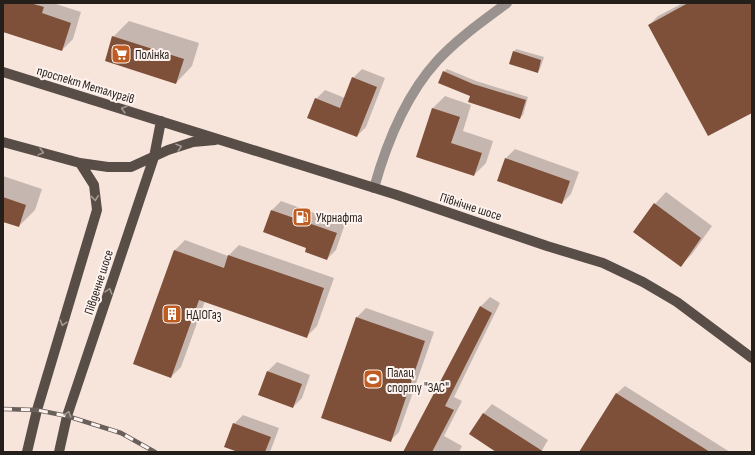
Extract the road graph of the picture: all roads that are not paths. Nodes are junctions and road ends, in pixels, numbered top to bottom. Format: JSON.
{"nodes":[{"id":1,"x":507,"y":3,"type":"edge"},
{"id":2,"x":3,"y":72,"type":"edge"},
{"id":3,"x":161,"y":121,"type":"junction"},
{"id":4,"x":219,"y":139,"type":"junction"},
{"id":5,"x":3,"y":142,"type":"edge"},
{"id":6,"x":154,"y":157,"type":"junction"},
{"id":7,"x":80,"y":163,"type":"junction"},
{"id":8,"x":374,"y":188,"type":"junction"},
{"id":9,"x":752,"y":358,"type":"edge"},
{"id":10,"x":27,"y":452,"type":"edge"},
{"id":11,"x":59,"y":452,"type":"edge"}],
"edges":[{"from":1,"to":8,"type":"street"},
{"from":3,"to":2,"type":"main road","name":"проспект Металургів","one_way":true},
{"from":3,"to":4,"type":"main road","name":"Північне шосе"},
{"from":3,"to":6,"type":"main road","name":"Південне шосе"},
{"from":6,"to":4,"type":"main road","one_way":true},
{"from":4,"to":8,"type":"main road","name":"Північне шосе"},
{"from":5,"to":7,"type":"main road","one_way":true},
{"from":6,"to":7,"type":"main road"},
{"from":11,"to":6,"type":"main road","name":"Південне шосе","one_way":true},
{"from":7,"to":10,"type":"main road","name":"Південне шосе","one_way":true},
{"from":8,"to":9,"type":"main road","name":"Північне шосе"}]}
